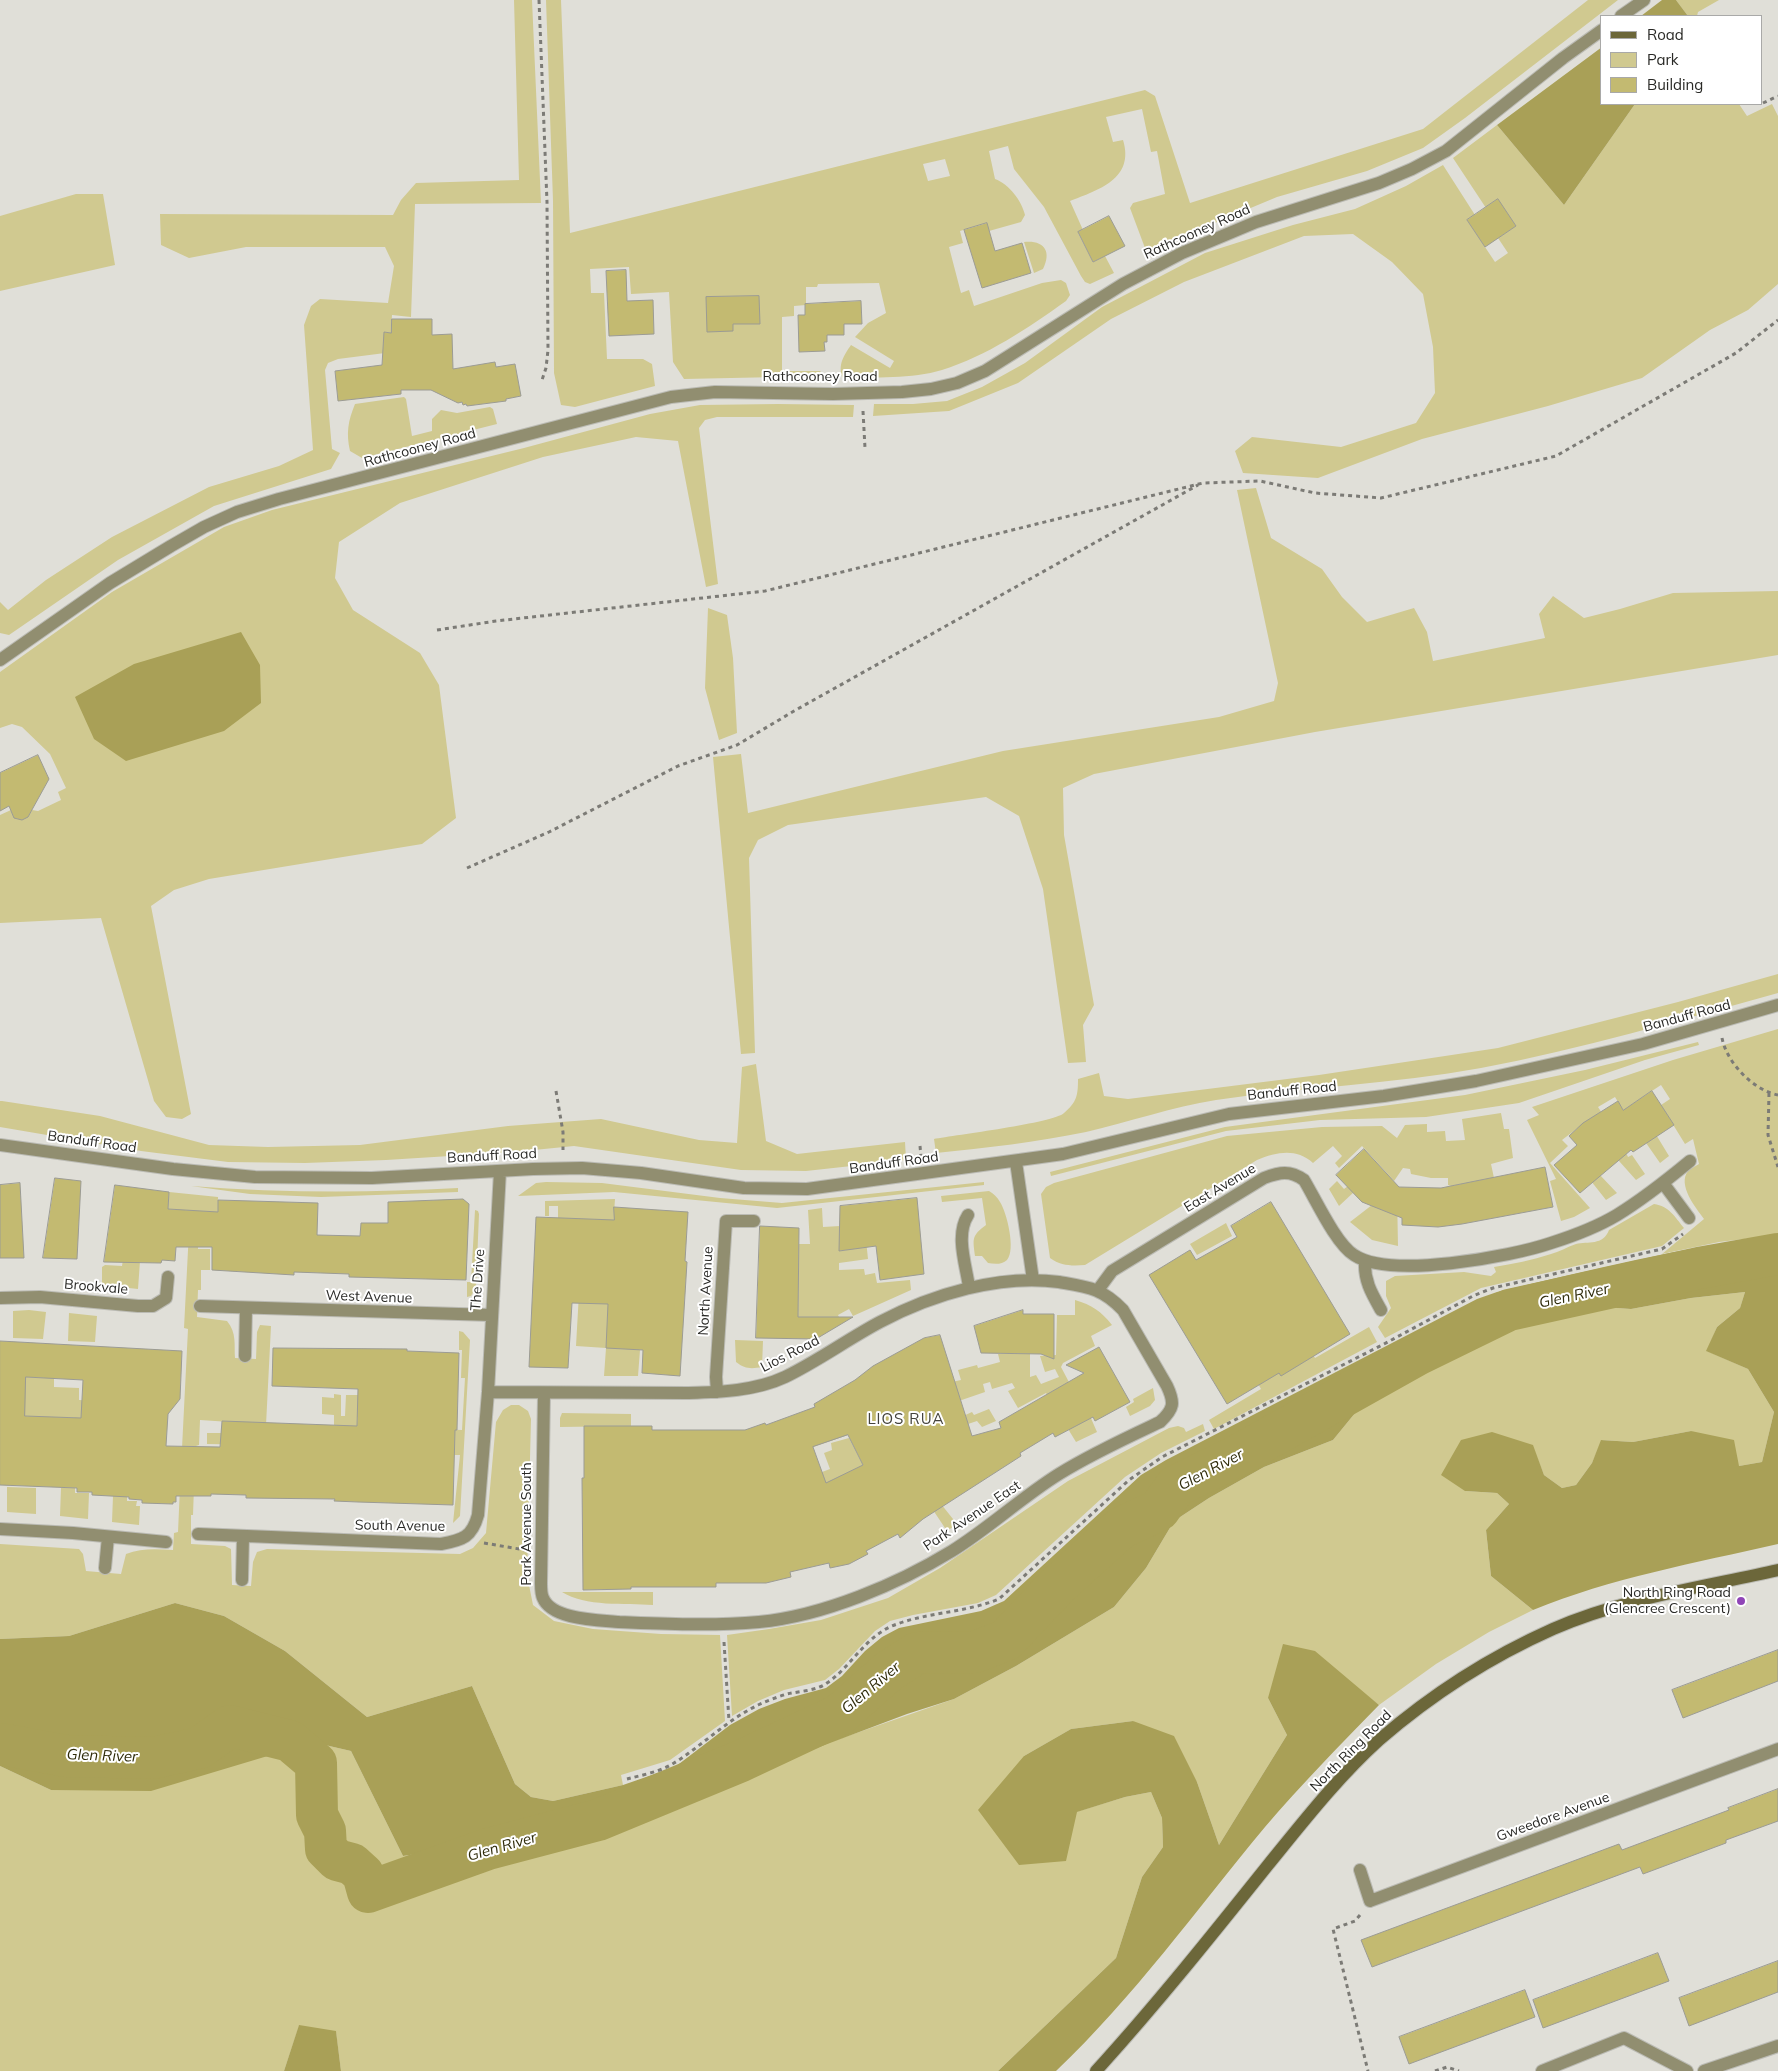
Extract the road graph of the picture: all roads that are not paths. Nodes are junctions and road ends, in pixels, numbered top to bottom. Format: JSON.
{"nodes":[{"id":1,"x":1644,"y":0,"type":"edge"},
{"id":2,"x":1622,"y":15,"type":"edge"},
{"id":3,"x":1600,"y":32,"type":"edge"},
{"id":4,"x":0,"y":660,"type":"edge"},
{"id":5,"x":1778,"y":1005,"type":"edge"},
{"id":6,"x":0,"y":1145,"type":"edge"},
{"id":7,"x":1690,"y":1161,"type":"dead end"},
{"id":8,"x":1016,"y":1162,"type":"junction"},
{"id":9,"x":500,"y":1170,"type":"junction"},
{"id":10,"x":1663,"y":1183,"type":"junction"},
{"id":11,"x":968,"y":1215,"type":"dead end"},
{"id":12,"x":1689,"y":1218,"type":"road end"},
{"id":13,"x":754,"y":1220,"type":"dead end"},
{"id":14,"x":1365,"y":1262,"type":"junction"},
{"id":15,"x":168,"y":1277,"type":"dead end"},
{"id":16,"x":1032,"y":1280,"type":"junction"},
{"id":17,"x":970,"y":1287,"type":"junction"},
{"id":18,"x":1098,"y":1290,"type":"junction"},
{"id":19,"x":0,"y":1298,"type":"edge"},
{"id":20,"x":200,"y":1306,"type":"dead end"},
{"id":21,"x":246,"y":1308,"type":"junction"},
{"id":22,"x":1381,"y":1310,"type":"dead end"},
{"id":23,"x":491,"y":1315,"type":"junction"},
{"id":24,"x":245,"y":1356,"type":"dead end"},
{"id":25,"x":488,"y":1392,"type":"junction"},
{"id":26,"x":717,"y":1392,"type":"junction"},
{"id":27,"x":544,"y":1393,"type":"junction"},
{"id":28,"x":0,"y":1529,"type":"edge"},
{"id":29,"x":198,"y":1534,"type":"dead end"},
{"id":30,"x":108,"y":1536,"type":"junction"},
{"id":31,"x":243,"y":1536,"type":"junction"},
{"id":32,"x":166,"y":1542,"type":"dead end"},
{"id":33,"x":105,"y":1568,"type":"dead end"},
{"id":34,"x":1778,"y":1570,"type":"edge"},
{"id":35,"x":242,"y":1580,"type":"dead end"},
{"id":36,"x":652,"y":1624,"type":"joint"},
{"id":37,"x":1778,"y":1749,"type":"edge"},
{"id":38,"x":1360,"y":1870,"type":"dead end"},
{"id":39,"x":1778,"y":2046,"type":"edge"},
{"id":40,"x":1096,"y":2071,"type":"edge"},
{"id":41,"x":1542,"y":2071,"type":"edge"},
{"id":42,"x":1687,"y":2071,"type":"edge"},
{"id":43,"x":1704,"y":2071,"type":"edge"}],
"edges":[{"from":1,"to":2,"type":"street"},
{"from":3,"to":4,"type":"street","name":"Rathcooney Road"},
{"from":5,"to":8,"type":"street","name":"Banduff Road"},
{"from":6,"to":9,"type":"street","name":"Banduff Road"},
{"from":7,"to":10,"type":"street"},
{"from":8,"to":9,"type":"street","name":"Banduff Road"},
{"from":8,"to":16,"type":"street"},
{"from":9,"to":23,"type":"street","name":"The Drive"},
{"from":10,"to":12,"type":"street"},
{"from":10,"to":14,"type":"street"},
{"from":11,"to":17,"type":"street"},
{"from":13,"to":26,"type":"street","name":"North Avenue"},
{"from":14,"to":18,"type":"street","name":"East Avenue"},
{"from":14,"to":22,"type":"street"},
{"from":15,"to":19,"type":"street","name":"Brookvale"},
{"from":16,"to":17,"type":"street","name":"Lios Road"},
{"from":16,"to":18,"type":"street","name":"Lios Road"},
{"from":17,"to":26,"type":"street","name":"Lios Road"},
{"from":18,"to":36,"type":"street","name":"Park Avenue East"},
{"from":20,"to":21,"type":"street","name":"West Avenue"},
{"from":21,"to":23,"type":"street","name":"West Avenue"},
{"from":21,"to":24,"type":"street"},
{"from":23,"to":25,"type":"street","name":"The Drive"},
{"from":25,"to":27,"type":"street","name":"Lios Road"},
{"from":25,"to":31,"type":"street","name":"South Avenue"},
{"from":26,"to":27,"type":"street","name":"Lios Road"},
{"from":27,"to":36,"type":"street","name":"Park Avenue South"},
{"from":28,"to":30,"type":"street"},
{"from":29,"to":31,"type":"street","name":"South Avenue"},
{"from":30,"to":32,"type":"street"},
{"from":30,"to":33,"type":"street"},
{"from":31,"to":35,"type":"street"},
{"from":34,"to":40,"type":"main road","name":"North Ring Road"},
{"from":37,"to":38,"type":"street","name":"Gweedore Avenue"},
{"from":39,"to":43,"type":"street"},
{"from":41,"to":42,"type":"street"}]}
